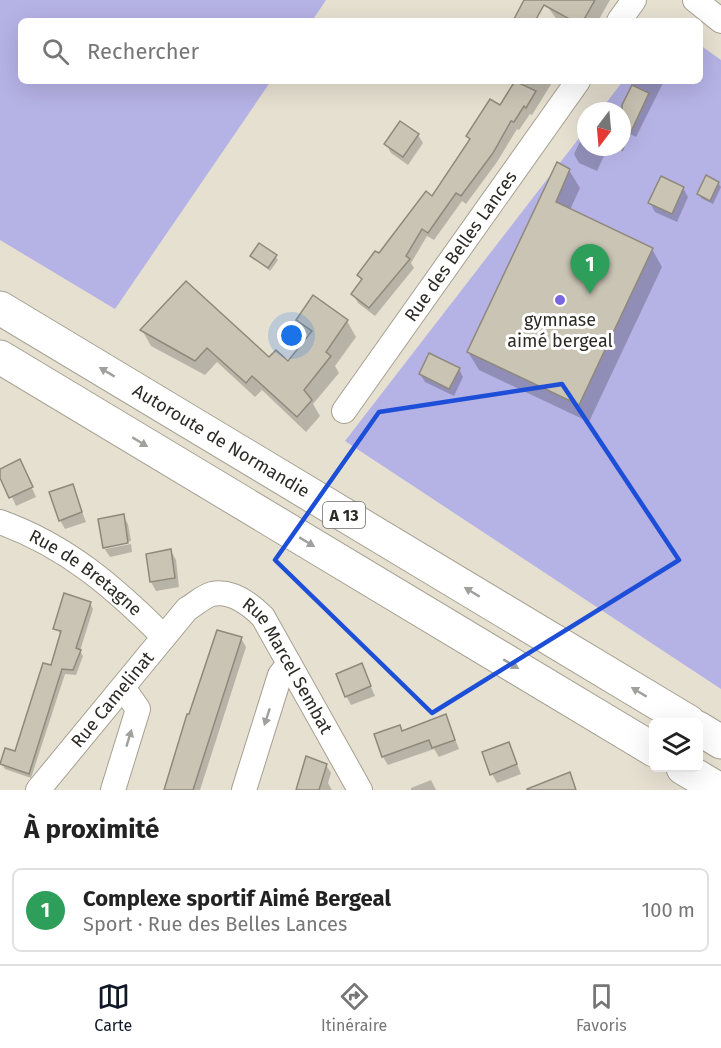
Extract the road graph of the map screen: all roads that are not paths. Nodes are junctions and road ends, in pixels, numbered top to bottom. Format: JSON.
{"nodes":[{"id":1,"x":634,"y":0,"type":"edge"},
{"id":2,"x":695,"y":0,"type":"edge"},
{"id":3,"x":621,"y":18,"type":"edge"},
{"id":4,"x":721,"y":21,"type":"edge"},
{"id":5,"x":576,"y":84,"type":"edge"},
{"id":6,"x":0,"y":308,"type":"edge"},
{"id":7,"x":0,"y":357,"type":"edge"},
{"id":8,"x":344,"y":411,"type":"dead end"},
{"id":9,"x":0,"y":522,"type":"edge"},
{"id":10,"x":187,"y":609,"type":"joint"},
{"id":11,"x":164,"y":637,"type":"junction"},
{"id":12,"x":289,"y":664,"type":"junction"},
{"id":13,"x":124,"y":689,"type":"junction"},
{"id":14,"x":681,"y":718,"type":"edge"},
{"id":15,"x":703,"y":731,"type":"edge"},
{"id":16,"x":721,"y":742,"type":"edge"},
{"id":17,"x":649,"y":747,"type":"edge"},
{"id":18,"x":690,"y":772,"type":"edge"},
{"id":19,"x":38,"y":790,"type":"edge"},
{"id":20,"x":113,"y":790,"type":"edge"},
{"id":21,"x":244,"y":790,"type":"edge"},
{"id":22,"x":360,"y":790,"type":"edge"},
{"id":23,"x":720,"y":790,"type":"edge"}],
"edges":[{"from":1,"to":3,"type":"street"},
{"from":2,"to":4,"type":"street"},
{"from":5,"to":8,"type":"street","name":"Rue des Belles Lances"},
{"from":14,"to":6,"type":"highway","name":"Autoroute de Normandie","number":"A 13","one_way":true},
{"from":7,"to":17,"type":"highway","number":"A 13","one_way":true},
{"from":9,"to":11,"type":"street","name":"Rue de Bretagne"},
{"from":10,"to":11,"type":"street","name":"Rue Camelinat"},
{"from":10,"to":12,"type":"street","name":"Rue Marcel Sembat"},
{"from":11,"to":13,"type":"street","name":"Rue Camelinat"},
{"from":12,"to":21,"type":"street","one_way":true},
{"from":12,"to":22,"type":"street","name":"Rue Marcel Sembat"},
{"from":13,"to":19,"type":"street","name":"Rue Camelinat"},
{"from":20,"to":13,"type":"street","one_way":true},
{"from":15,"to":16,"type":"highway"},
{"from":18,"to":23,"type":"highway"}]}
